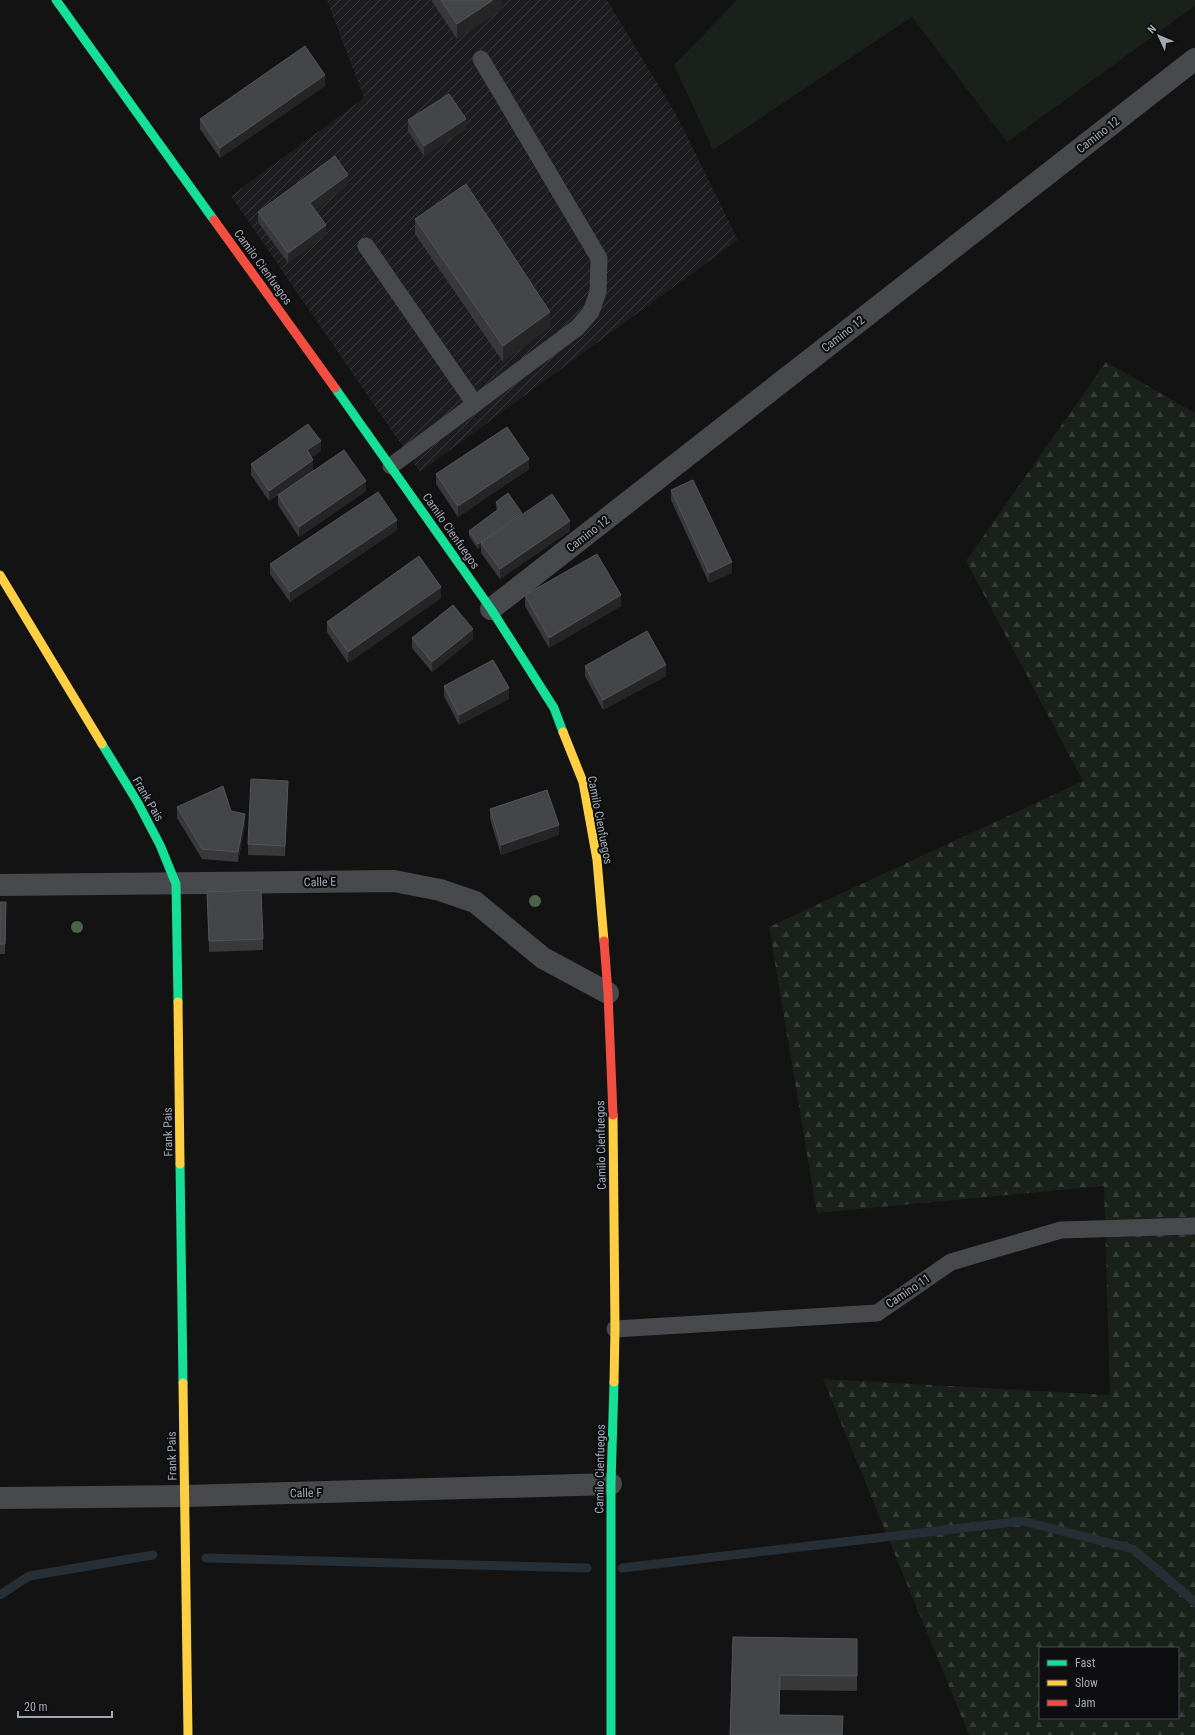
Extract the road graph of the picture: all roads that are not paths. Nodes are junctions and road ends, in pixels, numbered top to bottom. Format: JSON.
{"nodes":[{"id":1,"x":56,"y":0,"type":"edge"},
{"id":2,"x":481,"y":59,"type":"dead end"},
{"id":3,"x":1195,"y":59,"type":"edge"},
{"id":4,"x":366,"y":246,"type":"dead end"},
{"id":5,"x":475,"y":404,"type":"junction"},
{"id":6,"x":391,"y":466,"type":"junction"},
{"id":7,"x":0,"y":575,"type":"edge"},
{"id":8,"x":491,"y":610,"type":"junction"},
{"id":9,"x":0,"y":884,"type":"edge"},
{"id":10,"x":176,"y":884,"type":"junction"},
{"id":11,"x":608,"y":993,"type":"junction"},
{"id":12,"x":1195,"y":1226,"type":"edge"},
{"id":13,"x":615,"y":1329,"type":"junction"},
{"id":14,"x":612,"y":1484,"type":"junction"},
{"id":15,"x":185,"y":1496,"type":"junction"},
{"id":16,"x":0,"y":1498,"type":"edge"},
{"id":17,"x":188,"y":1735,"type":"edge"},
{"id":18,"x":611,"y":1735,"type":"edge"}],
"edges":[{"from":1,"to":6,"type":"street","name":"Camilo Cienfuegos"},
{"from":2,"to":5,"type":"lane"},
{"from":3,"to":8,"type":"street","name":"Camino 12"},
{"from":4,"to":5,"type":"lane"},
{"from":5,"to":6,"type":"lane"},
{"from":6,"to":8,"type":"street","name":"Camilo Cienfuegos"},
{"from":7,"to":10,"type":"street","name":"Frank Pais"},
{"from":8,"to":11,"type":"street","name":"Camilo Cienfuegos"},
{"from":9,"to":10,"type":"street","name":"Calle E"},
{"from":10,"to":11,"type":"street","name":"Calle E"},
{"from":10,"to":15,"type":"street","name":"Frank Pais"},
{"from":11,"to":13,"type":"street","name":"Camilo Cienfuegos"},
{"from":12,"to":13,"type":"lane","name":"Camino 11"},
{"from":13,"to":14,"type":"street","name":"Camilo Cienfuegos"},
{"from":14,"to":15,"type":"street","name":"Calle F"},
{"from":14,"to":18,"type":"street","name":"Camilo Cienfuegos"},
{"from":15,"to":16,"type":"street","name":"Calle F"},
{"from":15,"to":17,"type":"street","name":"Frank Pais"}]}
